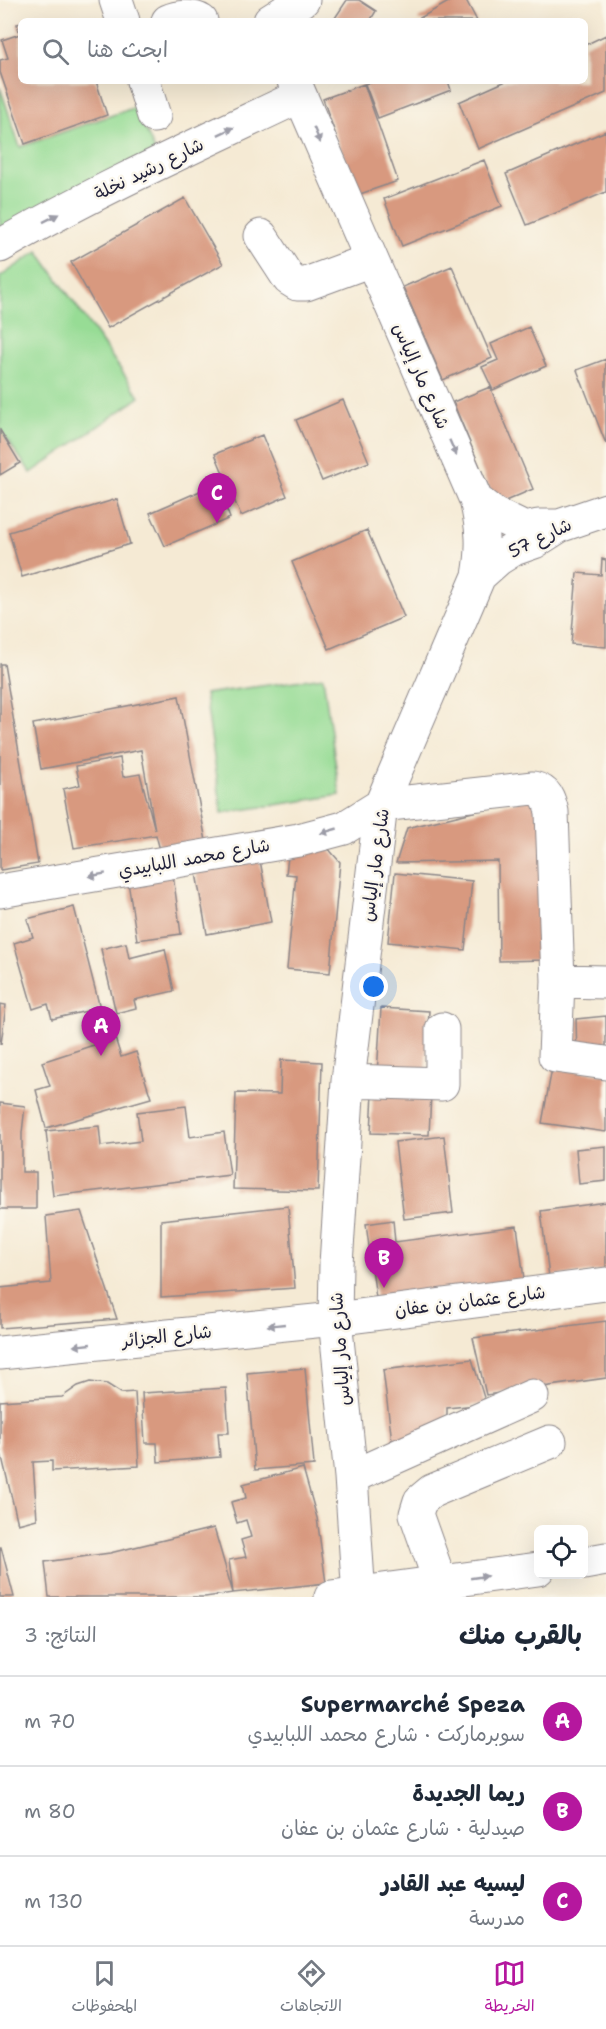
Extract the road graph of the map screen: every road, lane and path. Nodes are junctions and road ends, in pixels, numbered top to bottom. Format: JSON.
{"nodes":[{"id":1,"x":116,"y":0,"type":"edge"},
{"id":2,"x":261,"y":0,"type":"edge"},
{"id":3,"x":303,"y":0,"type":"edge"},
{"id":4,"x":122,"y":18,"type":"edge"},
{"id":5,"x":174,"y":18,"type":"edge"},
{"id":6,"x":197,"y":18,"type":"edge"},
{"id":7,"x":268,"y":18,"type":"edge"},
{"id":8,"x":274,"y":18,"type":"edge"},
{"id":9,"x":143,"y":84,"type":"edge"},
{"id":10,"x":297,"y":89,"type":"edge"},
{"id":11,"x":154,"y":116,"type":"dead end"},
{"id":12,"x":261,"y":236,"type":"dead end"},
{"id":13,"x":0,"y":246,"type":"edge"},
{"id":14,"x":371,"y":260,"type":"junction"},
{"id":15,"x":476,"y":500,"type":"junction"},
{"id":16,"x":606,"y":510,"type":"edge"},
{"id":17,"x":560,"y":526,"type":"junction"},
{"id":18,"x":479,"y":576,"type":"junction"},
{"id":19,"x":381,"y":805,"type":"junction"},
{"id":20,"x":0,"y":891,"type":"edge"},
{"id":21,"x":558,"y":981,"type":"junction"},
{"id":22,"x":606,"y":982,"type":"edge"},
{"id":23,"x":442,"y":1029,"type":"dead end"},
{"id":24,"x":606,"y":1063,"type":"edge"},
{"id":25,"x":348,"y":1081,"type":"junction"},
{"id":26,"x":606,"y":1284,"type":"edge"},
{"id":27,"x":335,"y":1319,"type":"junction"},
{"id":28,"x":0,"y":1353,"type":"edge"},
{"id":29,"x":532,"y":1396,"type":"dead end"},
{"id":30,"x":550,"y":1442,"type":"dead end"},
{"id":31,"x":351,"y":1477,"type":"junction"},
{"id":32,"x":606,"y":1559,"type":"edge"},
{"id":33,"x":588,"y":1562,"type":"edge"},
{"id":34,"x":534,"y":1570,"type":"edge"},
{"id":35,"x":440,"y":1582,"type":"junction"},
{"id":36,"x":350,"y":1596,"type":"edge"}],
"edges":[{"from":1,"to":4,"type":"street"},
{"from":2,"to":7,"type":"street"},
{"from":3,"to":8,"type":"street"},
{"from":5,"to":6,"type":"street"},
{"from":9,"to":11,"type":"street"},
{"from":13,"to":10,"type":"street","name":"شارع رشيد نخلة","one_way":true},
{"from":10,"to":14,"type":"street","name":"شارع مار إلياس","one_way":true},
{"from":12,"to":14,"type":"street"},
{"from":14,"to":15,"type":"street","name":"شارع مار إلياس","one_way":true},
{"from":15,"to":17,"type":"street"},
{"from":15,"to":18,"type":"street","name":"شارع مار إلياس"},
{"from":16,"to":17,"type":"street","name":"شارع 57"},
{"from":17,"to":18,"type":"street","name":"شارع 57"},
{"from":18,"to":19,"type":"street","name":"شارع مار إلياس"},
{"from":19,"to":20,"type":"street","name":"شارع محمد اللبابيدي","one_way":true},
{"from":19,"to":21,"type":"street"},
{"from":19,"to":25,"type":"street","name":"شارع مار إلياس"},
{"from":21,"to":22,"type":"street"},
{"from":21,"to":24,"type":"street"},
{"from":23,"to":25,"type":"street"},
{"from":25,"to":27,"type":"street","name":"شارع مار إلياس"},
{"from":26,"to":27,"type":"street","name":"شارع عثمان بن عفان"},
{"from":27,"to":28,"type":"street","name":"شارع الجزائر","one_way":true},
{"from":27,"to":31,"type":"street","name":"شارع مار إلياس"},
{"from":29,"to":31,"type":"street"},
{"from":30,"to":35,"type":"street"},
{"from":31,"to":36,"type":"street","name":"شارع مار إلياس"},
{"from":32,"to":33,"type":"street"},
{"from":35,"to":34,"type":"street","one_way":true},
{"from":35,"to":36,"type":"street"}]}
